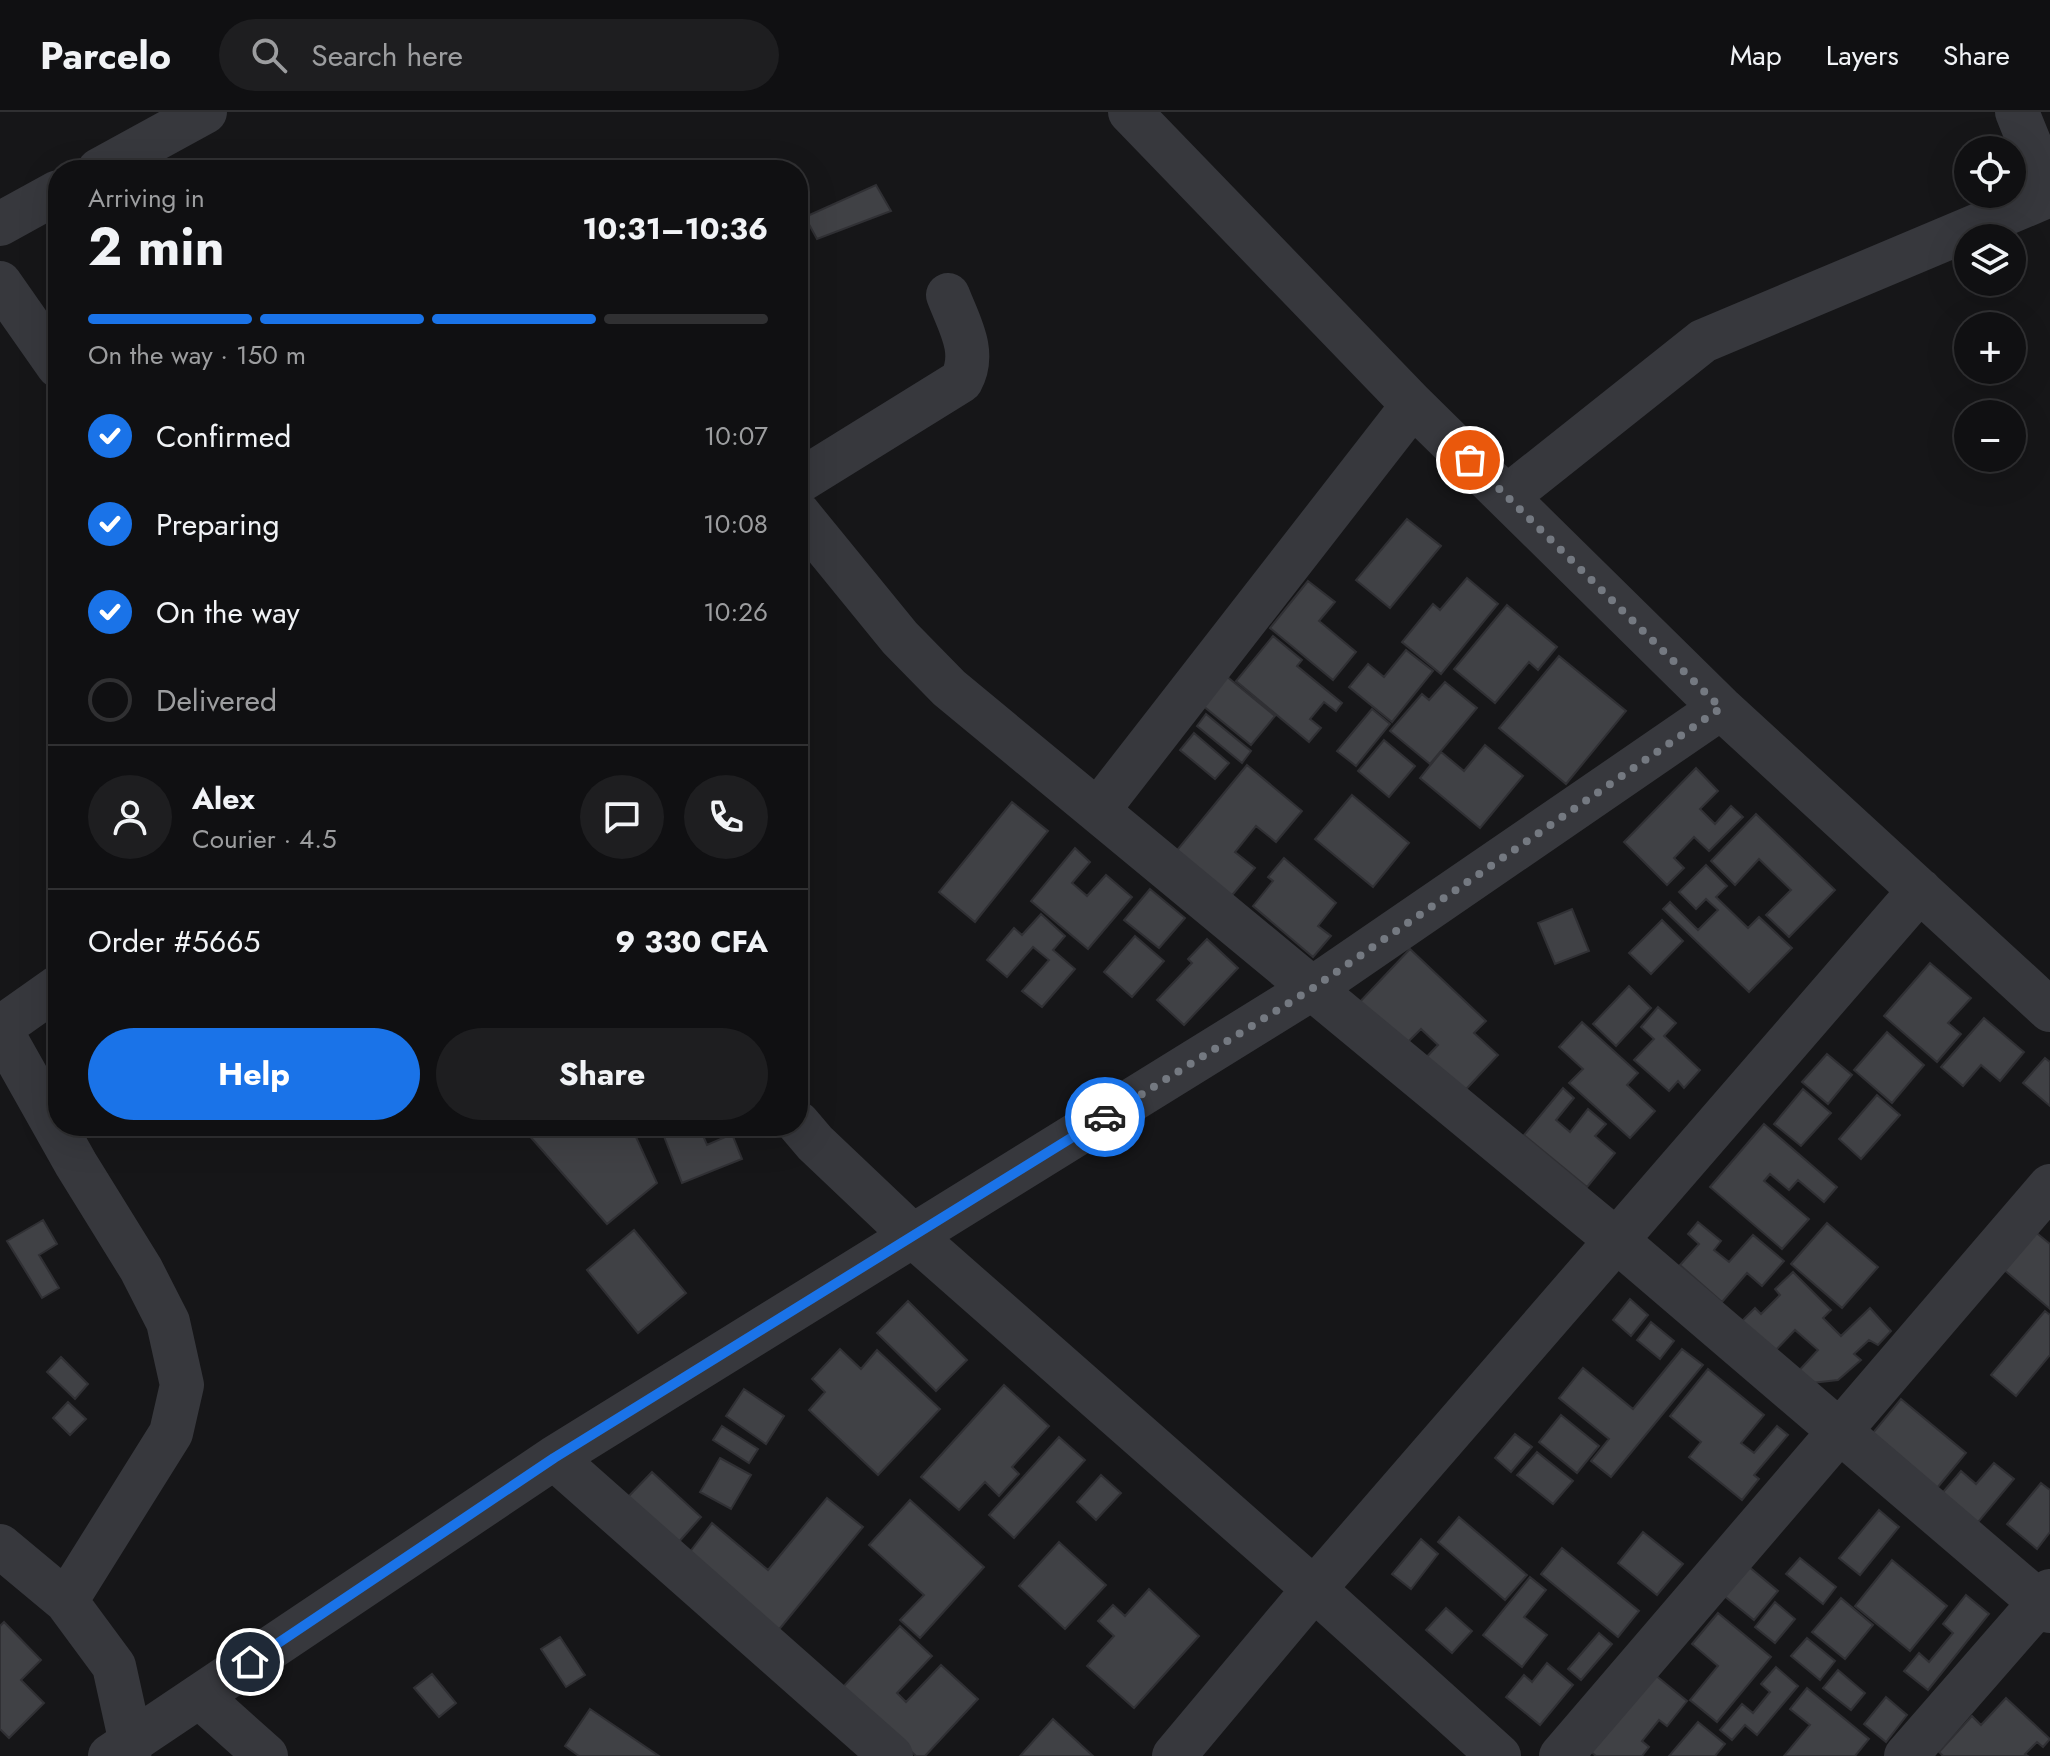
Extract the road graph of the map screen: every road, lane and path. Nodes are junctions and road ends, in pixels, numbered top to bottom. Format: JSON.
{"nodes":[{"id":1,"x":205,"y":112,"type":"edge"},
{"id":2,"x":1130,"y":112,"type":"edge"},
{"id":3,"x":2017,"y":112,"type":"edge"},
{"id":4,"x":117,"y":160,"type":"edge"},
{"id":5,"x":2050,"y":194,"type":"edge"},
{"id":6,"x":48,"y":198,"type":"edge"},
{"id":7,"x":0,"y":224,"type":"edge"},
{"id":8,"x":0,"y":283,"type":"edge"},
{"id":9,"x":948,"y":295,"type":"dead end"},
{"id":10,"x":48,"y":352,"type":"edge"},
{"id":11,"x":1413,"y":405,"type":"junction"},
{"id":12,"x":808,"y":476,"type":"edge"},
{"id":13,"x":1508,"y":496,"type":"junction"},
{"id":14,"x":808,"y":525,"type":"edge"},
{"id":15,"x":1721,"y":708,"type":"junction"},
{"id":16,"x":1098,"y":810,"type":"junction"},
{"id":17,"x":1920,"y":890,"type":"junction"},
{"id":18,"x":1313,"y":988,"type":"junction"},
{"id":19,"x":48,"y":994,"type":"edge"},
{"id":20,"x":2050,"y":1010,"type":"edge"},
{"id":21,"x":0,"y":1028,"type":"edge"},
{"id":22,"x":48,"y":1115,"type":"edge"},
{"id":23,"x":808,"y":1135,"type":"edge"},
{"id":24,"x":60,"y":1136,"type":"edge"},
{"id":25,"x":2050,"y":1186,"type":"edge"},
{"id":26,"x":913,"y":1236,"type":"junction"},
{"id":27,"x":1616,"y":1240,"type":"junction"},
{"id":28,"x":1841,"y":1430,"type":"junction"},
{"id":29,"x":554,"y":1458,"type":"junction"},
{"id":30,"x":0,"y":1546,"type":"edge"},
{"id":31,"x":1314,"y":1589,"type":"junction"},
{"id":32,"x":66,"y":1601,"type":"junction"},
{"id":33,"x":2047,"y":1601,"type":"edge"},
{"id":34,"x":199,"y":1696,"type":"junction"},
{"id":35,"x":124,"y":1752,"type":"edge"},
{"id":36,"x":266,"y":1756,"type":"edge"},
{"id":37,"x":891,"y":1756,"type":"edge"},
{"id":38,"x":1174,"y":1756,"type":"edge"},
{"id":39,"x":1499,"y":1756,"type":"edge"},
{"id":40,"x":1561,"y":1756,"type":"edge"},
{"id":41,"x":1906,"y":1756,"type":"edge"}],
"edges":[{"from":1,"to":4,"type":"street"},
{"from":2,"to":11,"type":"street"},
{"from":3,"to":5,"type":"street"},
{"from":5,"to":13,"type":"street"},
{"from":6,"to":7,"type":"street"},
{"from":8,"to":10,"type":"street"},
{"from":9,"to":12,"type":"street"},
{"from":11,"to":13,"type":"street"},
{"from":11,"to":16,"type":"street"},
{"from":13,"to":15,"type":"street"},
{"from":14,"to":16,"type":"street"},
{"from":15,"to":17,"type":"street"},
{"from":15,"to":18,"type":"street"},
{"from":16,"to":18,"type":"street"},
{"from":17,"to":20,"type":"street"},
{"from":17,"to":27,"type":"street"},
{"from":18,"to":26,"type":"street"},
{"from":18,"to":27,"type":"street"},
{"from":19,"to":21,"type":"street"},
{"from":21,"to":22,"type":"street"},
{"from":23,"to":26,"type":"street"},
{"from":24,"to":32,"type":"street"},
{"from":25,"to":28,"type":"street"},
{"from":26,"to":29,"type":"street"},
{"from":26,"to":31,"type":"street"},
{"from":27,"to":28,"type":"street"},
{"from":27,"to":31,"type":"street"},
{"from":28,"to":33,"type":"street"},
{"from":28,"to":40,"type":"street"},
{"from":29,"to":34,"type":"street"},
{"from":29,"to":37,"type":"street"},
{"from":30,"to":32,"type":"street"},
{"from":31,"to":38,"type":"street"},
{"from":31,"to":39,"type":"street"},
{"from":32,"to":35,"type":"street"},
{"from":33,"to":41,"type":"street"},
{"from":34,"to":35,"type":"street"},
{"from":34,"to":36,"type":"street"}]}
